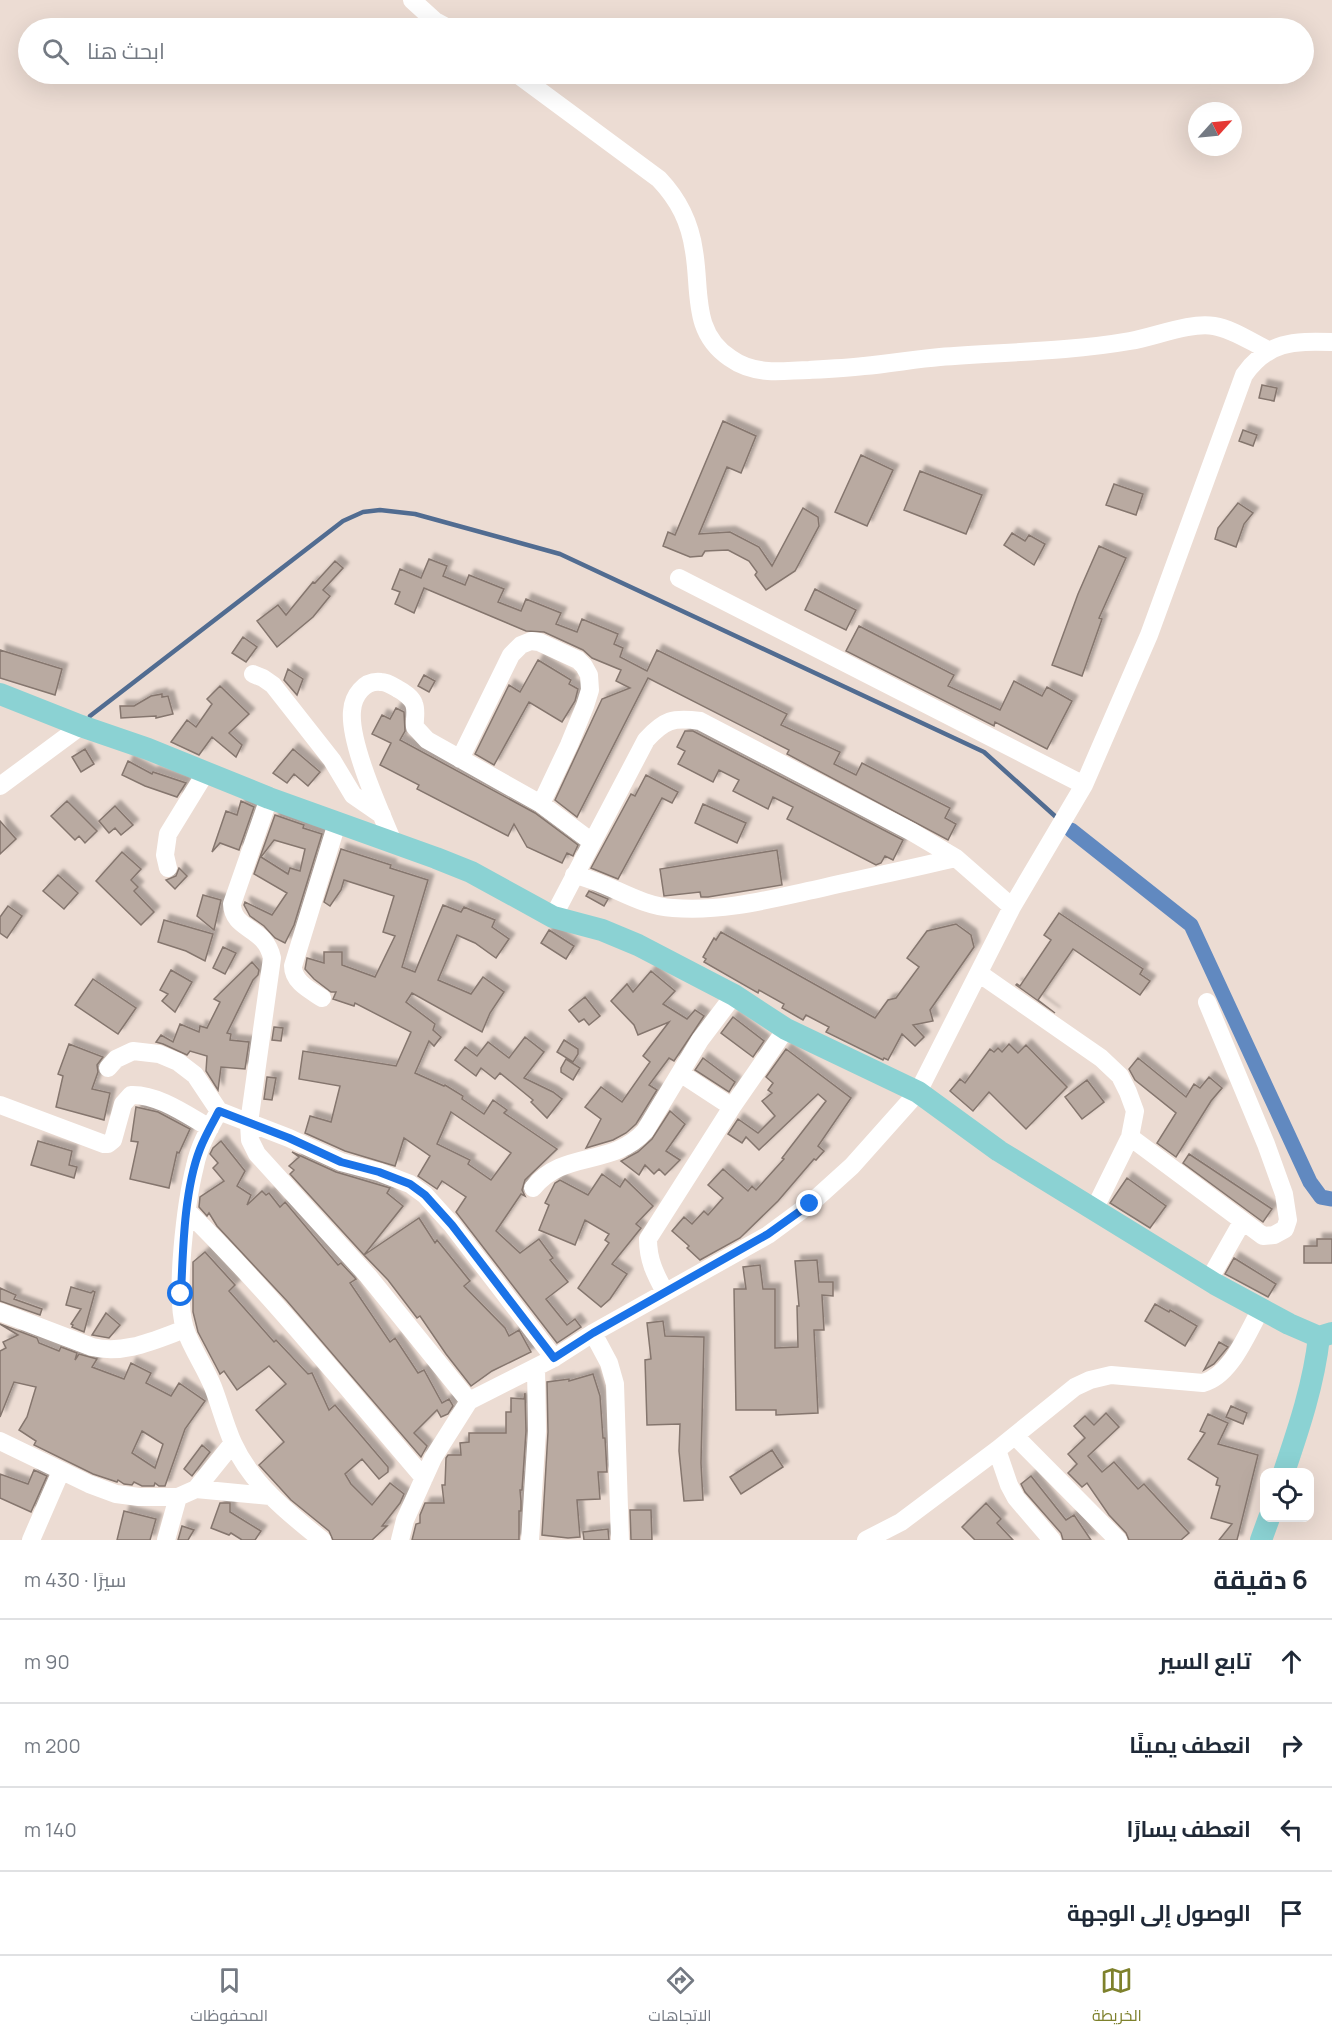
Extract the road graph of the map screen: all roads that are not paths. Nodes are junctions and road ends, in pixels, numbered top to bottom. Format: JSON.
{"nodes":[{"id":1,"x":412,"y":0,"type":"edge"},
{"id":2,"x":435,"y":18,"type":"edge"},
{"id":3,"x":530,"y":84,"type":"edge"},
{"id":4,"x":1332,"y":342,"type":"edge"},
{"id":5,"x":1268,"y":350,"type":"junction"},
{"id":6,"x":679,"y":578,"type":"dead end"},
{"id":7,"x":253,"y":674,"type":"dead end"},
{"id":8,"x":0,"y":694,"type":"edge"},
{"id":9,"x":81,"y":726,"type":"junction"},
{"id":10,"x":460,"y":759,"type":"junction"},
{"id":11,"x":206,"y":772,"type":"junction"},
{"id":12,"x":1084,"y":785,"type":"junction"},
{"id":13,"x":0,"y":786,"type":"edge"},
{"id":14,"x":269,"y":798,"type":"junction"},
{"id":15,"x":541,"y":804,"type":"junction"},
{"id":16,"x":382,"y":815,"type":"junction"},
{"id":17,"x":337,"y":823,"type":"junction"},
{"id":18,"x":393,"y":842,"type":"junction"},
{"id":19,"x":592,"y":842,"type":"junction"},
{"id":20,"x":956,"y":858,"type":"junction"},
{"id":21,"x":168,"y":868,"type":"dead end"},
{"id":22,"x":574,"y":875,"type":"junction"},
{"id":23,"x":1012,"y":907,"type":"junction"},
{"id":24,"x":553,"y":917,"type":"junction"},
{"id":25,"x":980,"y":974,"type":"junction"},
{"id":26,"x":734,"y":995,"type":"junction"},
{"id":27,"x":322,"y":998,"type":"dead end"},
{"id":28,"x":1207,"y":1002,"type":"dead end"},
{"id":29,"x":786,"y":1029,"type":"junction"},
{"id":30,"x":108,"y":1068,"type":"dead end"},
{"id":31,"x":680,"y":1073,"type":"junction"},
{"id":32,"x":918,"y":1092,"type":"junction"},
{"id":33,"x":0,"y":1105,"type":"edge"},
{"id":34,"x":732,"y":1107,"type":"junction"},
{"id":35,"x":214,"y":1119,"type":"junction"},
{"id":36,"x":249,"y":1123,"type":"junction"},
{"id":37,"x":1130,"y":1137,"type":"junction"},
{"id":38,"x":533,"y":1188,"type":"dead end"},
{"id":39,"x":1094,"y":1210,"type":"junction"},
{"id":40,"x":187,"y":1211,"type":"junction"},
{"id":41,"x":1242,"y":1222,"type":"junction"},
{"id":42,"x":1209,"y":1280,"type":"junction"},
{"id":43,"x":665,"y":1292,"type":"junction"},
{"id":44,"x":1261,"y":1309,"type":"junction"},
{"id":45,"x":0,"y":1312,"type":"edge"},
{"id":46,"x":185,"y":1329,"type":"junction"},
{"id":47,"x":593,"y":1333,"type":"junction"},
{"id":48,"x":1325,"y":1335,"type":"edge"},
{"id":49,"x":554,"y":1358,"type":"junction"},
{"id":50,"x":536,"y":1367,"type":"junction"},
{"id":51,"x":469,"y":1401,"type":"junction"},
{"id":52,"x":1015,"y":1436,"type":"junction"},
{"id":53,"x":0,"y":1441,"type":"edge"},
{"id":54,"x":233,"y":1443,"type":"junction"},
{"id":55,"x":998,"y":1450,"type":"junction"},
{"id":56,"x":1286,"y":1468,"type":"edge"},
{"id":57,"x":62,"y":1471,"type":"junction"},
{"id":58,"x":424,"y":1478,"type":"junction"},
{"id":59,"x":196,"y":1490,"type":"junction"},
{"id":60,"x":270,"y":1496,"type":"junction"},
{"id":61,"x":178,"y":1497,"type":"junction"},
{"id":62,"x":1268,"y":1522,"type":"edge"},
{"id":63,"x":31,"y":1540,"type":"edge"},
{"id":64,"x":166,"y":1540,"type":"edge"},
{"id":65,"x":322,"y":1540,"type":"edge"},
{"id":66,"x":400,"y":1540,"type":"edge"},
{"id":67,"x":530,"y":1540,"type":"edge"},
{"id":68,"x":620,"y":1540,"type":"edge"},
{"id":69,"x":866,"y":1540,"type":"edge"},
{"id":70,"x":1052,"y":1540,"type":"edge"},
{"id":71,"x":1118,"y":1540,"type":"edge"},
{"id":72,"x":1261,"y":1540,"type":"edge"}],
"edges":[{"from":1,"to":2,"type":"street"},
{"from":3,"to":5,"type":"street"},
{"from":4,"to":5,"type":"street"},
{"from":5,"to":12,"type":"street"},
{"from":6,"to":12,"type":"street"},
{"from":7,"to":16,"type":"street"},
{"from":8,"to":9,"type":"main road"},
{"from":9,"to":11,"type":"main road"},
{"from":9,"to":13,"type":"street"},
{"from":10,"to":15,"type":"street"},
{"from":10,"to":15,"type":"street"},
{"from":10,"to":16,"type":"street"},
{"from":11,"to":14,"type":"main road"},
{"from":11,"to":21,"type":"street"},
{"from":12,"to":23,"type":"street"},
{"from":14,"to":17,"type":"main road"},
{"from":14,"to":36,"type":"street"},
{"from":15,"to":19,"type":"street"},
{"from":16,"to":18,"type":"street"},
{"from":17,"to":18,"type":"main road"},
{"from":17,"to":27,"type":"street"},
{"from":18,"to":24,"type":"main road"},
{"from":19,"to":20,"type":"street"},
{"from":19,"to":22,"type":"street"},
{"from":20,"to":22,"type":"street"},
{"from":20,"to":23,"type":"street"},
{"from":22,"to":24,"type":"street"},
{"from":23,"to":25,"type":"street"},
{"from":24,"to":26,"type":"main road"},
{"from":25,"to":32,"type":"street"},
{"from":25,"to":37,"type":"street"},
{"from":26,"to":29,"type":"main road"},
{"from":26,"to":31,"type":"street"},
{"from":28,"to":41,"type":"street"},
{"from":29,"to":32,"type":"main road"},
{"from":29,"to":34,"type":"street"},
{"from":30,"to":35,"type":"street"},
{"from":31,"to":34,"type":"street"},
{"from":31,"to":38,"type":"street"},
{"from":32,"to":39,"type":"main road"},
{"from":32,"to":43,"type":"street"},
{"from":33,"to":35,"type":"street"},
{"from":34,"to":43,"type":"street"},
{"from":35,"to":36,"type":"street"},
{"from":35,"to":40,"type":"street"},
{"from":36,"to":49,"type":"street"},
{"from":36,"to":51,"type":"street"},
{"from":37,"to":39,"type":"street"},
{"from":37,"to":41,"type":"street"},
{"from":39,"to":42,"type":"main road"},
{"from":40,"to":46,"type":"street"},
{"from":40,"to":58,"type":"street"},
{"from":41,"to":42,"type":"street"},
{"from":42,"to":44,"type":"main road"},
{"from":43,"to":47,"type":"street"},
{"from":44,"to":48,"type":"main road"},
{"from":44,"to":52,"type":"street"},
{"from":45,"to":46,"type":"street"},
{"from":46,"to":54,"type":"street"},
{"from":47,"to":49,"type":"street"},
{"from":47,"to":68,"type":"street"},
{"from":48,"to":56,"type":"main road"},
{"from":49,"to":50,"type":"street"},
{"from":50,"to":51,"type":"street"},
{"from":50,"to":67,"type":"street"},
{"from":51,"to":58,"type":"street"},
{"from":52,"to":55,"type":"street"},
{"from":52,"to":71,"type":"street"},
{"from":53,"to":57,"type":"street"},
{"from":54,"to":59,"type":"street"},
{"from":54,"to":60,"type":"street"},
{"from":55,"to":69,"type":"street"},
{"from":55,"to":70,"type":"street"},
{"from":57,"to":61,"type":"street"},
{"from":57,"to":63,"type":"street"},
{"from":58,"to":66,"type":"street"},
{"from":59,"to":60,"type":"street"},
{"from":59,"to":61,"type":"street"},
{"from":60,"to":65,"type":"street"},
{"from":61,"to":64,"type":"street"},
{"from":62,"to":72,"type":"main road"}]}
